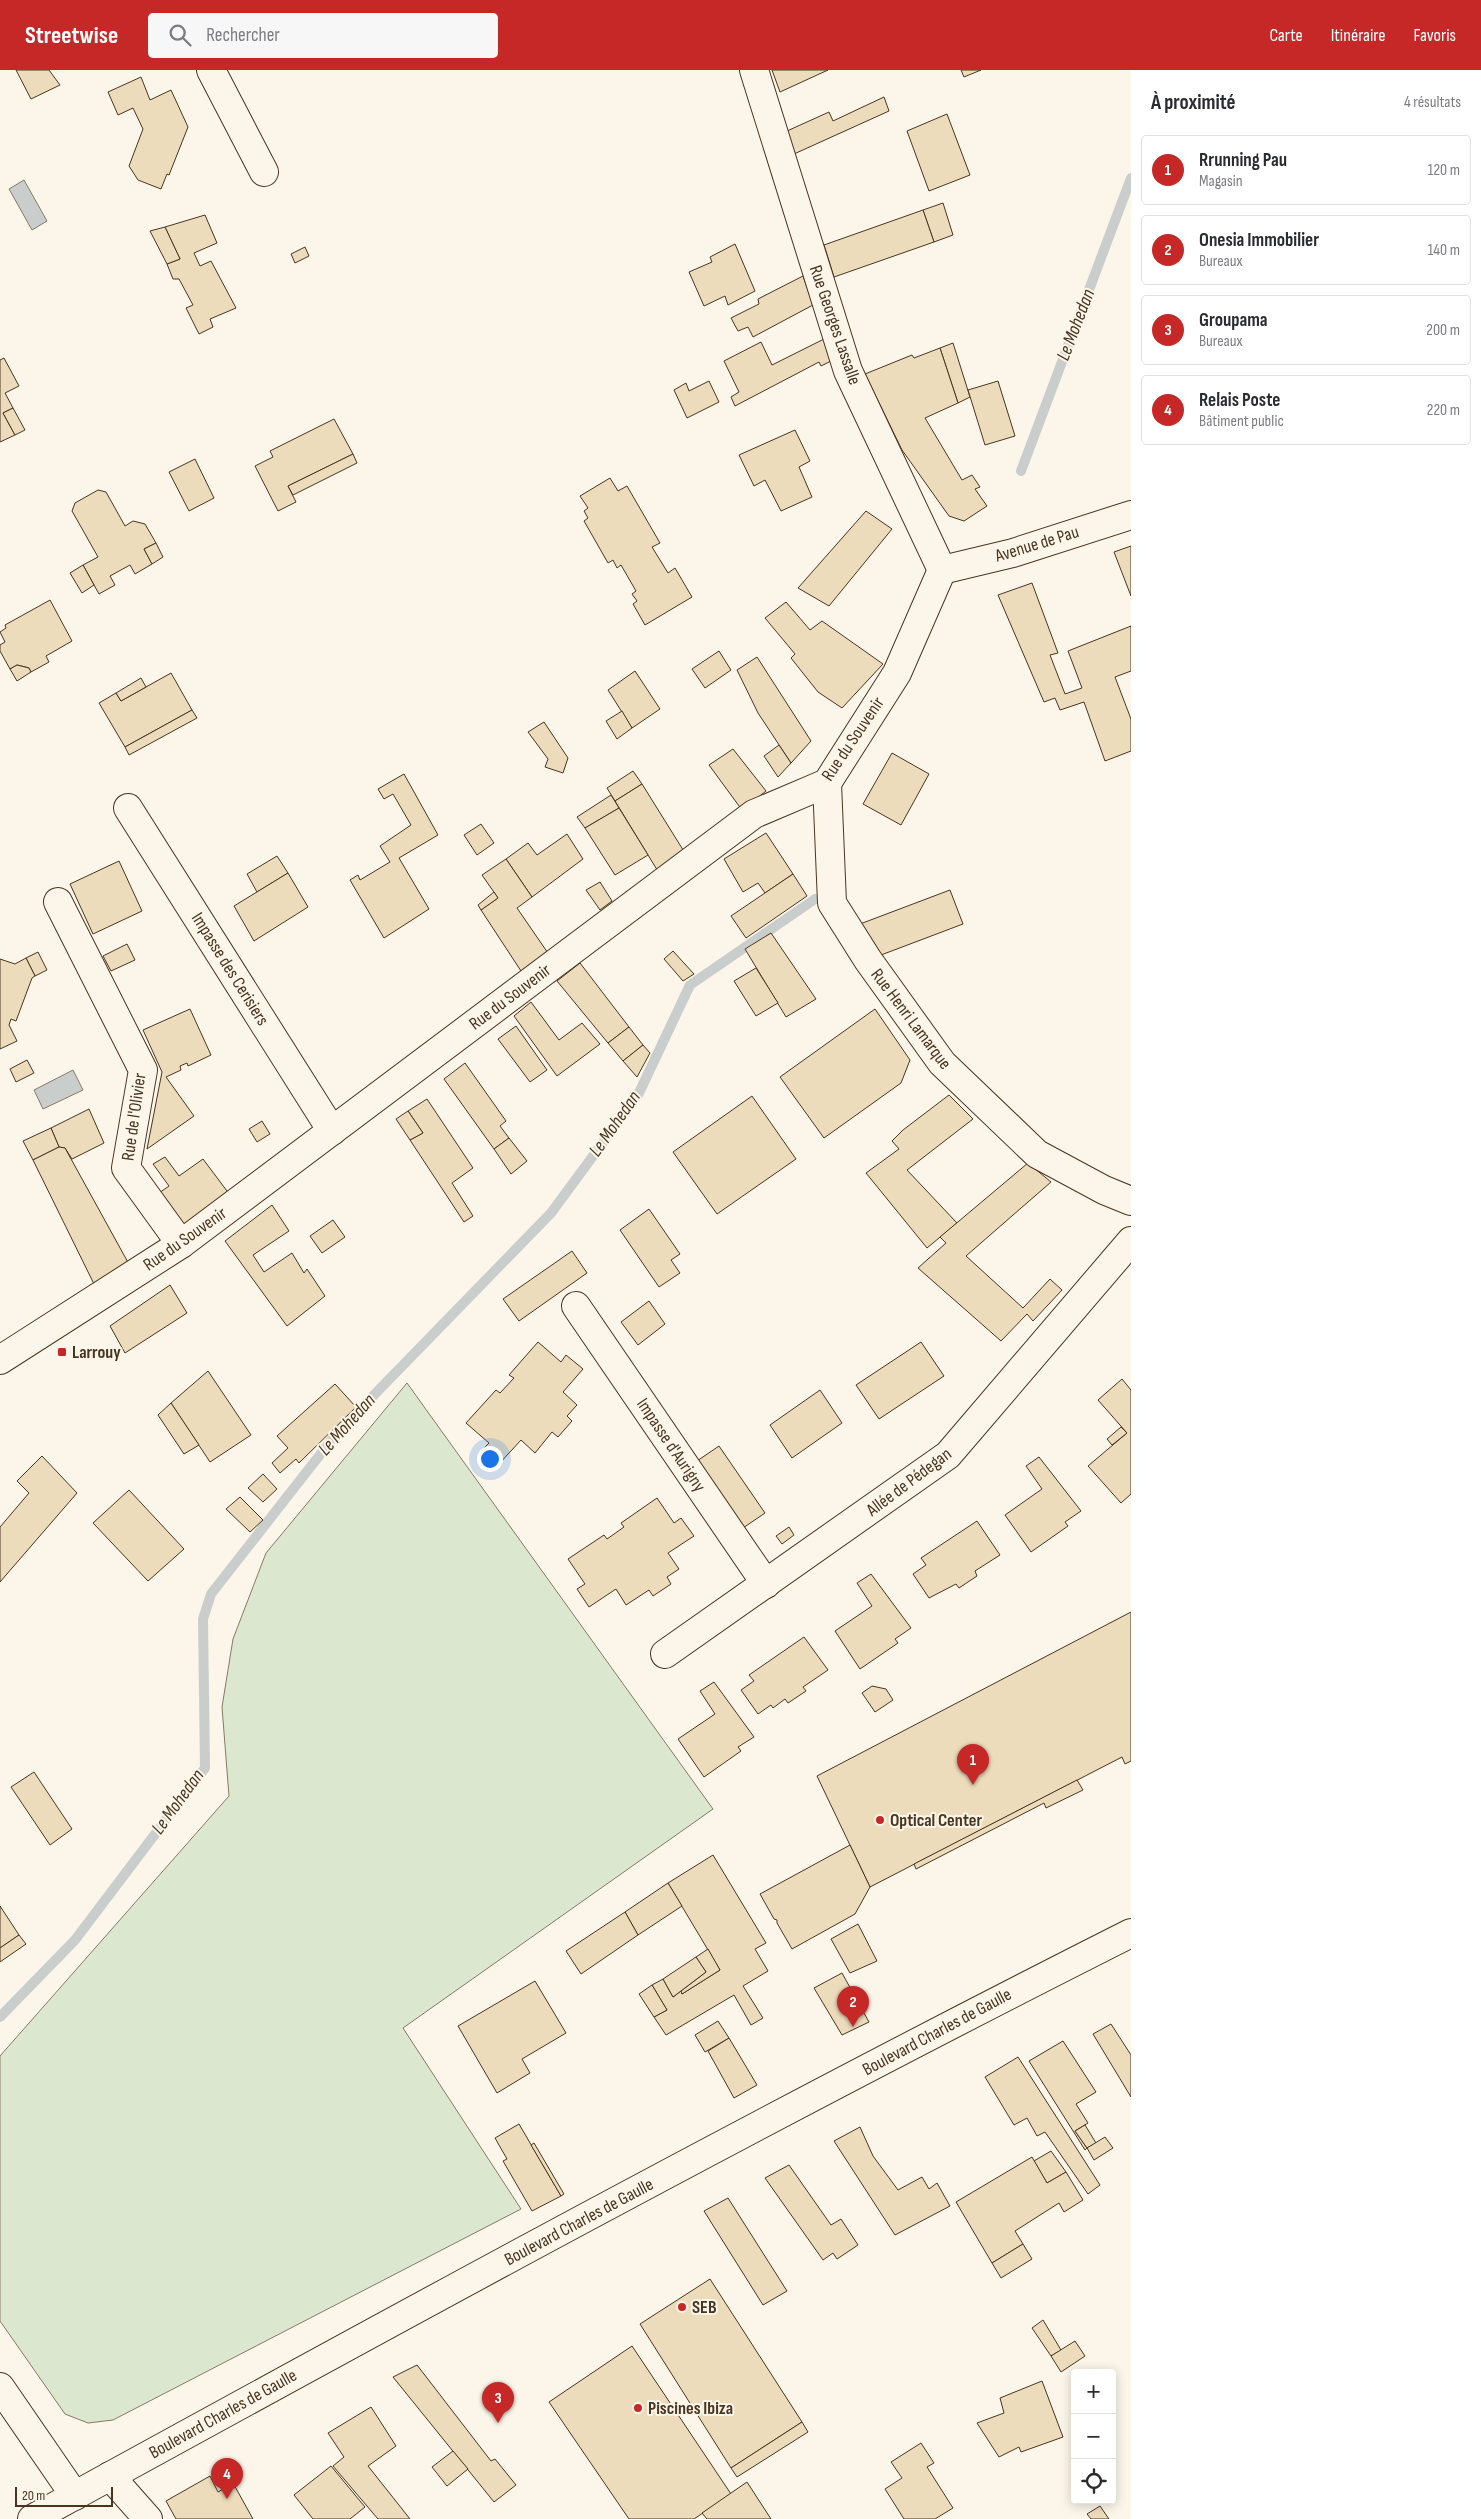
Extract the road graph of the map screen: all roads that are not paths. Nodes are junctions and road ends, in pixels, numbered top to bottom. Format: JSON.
{"nodes":[{"id":1,"x":211,"y":70,"type":"edge"},
{"id":2,"x":754,"y":70,"type":"edge"},
{"id":3,"x":264,"y":172,"type":"dead end"},
{"id":4,"x":1131,"y":515,"type":"edge"},
{"id":5,"x":942,"y":570,"type":"junction"},
{"id":6,"x":827,"y":783,"type":"junction"},
{"id":7,"x":128,"y":808,"type":"dead end"},
{"id":8,"x":58,"y":902,"type":"dead end"},
{"id":9,"x":332,"y":1131,"type":"junction"},
{"id":10,"x":1131,"y":1201,"type":"edge"},
{"id":11,"x":1131,"y":1242,"type":"edge"},
{"id":12,"x":181,"y":1244,"type":"junction"},
{"id":13,"x":576,"y":1306,"type":"dead end"},
{"id":14,"x":0,"y":1360,"type":"edge"},
{"id":15,"x":766,"y":1584,"type":"junction"},
{"id":16,"x":666,"y":1654,"type":"dead end"},
{"id":17,"x":1131,"y":1933,"type":"edge"},
{"id":18,"x":0,"y":2387,"type":"edge"},
{"id":19,"x":110,"y":2476,"type":"junction"},
{"id":20,"x":74,"y":2496,"type":"junction"},
{"id":21,"x":32,"y":2519,"type":"edge"},
{"id":22,"x":148,"y":2519,"type":"edge"}],
"edges":[{"from":1,"to":3,"type":"street"},
{"from":2,"to":5,"type":"street","name":"Rue Georges Lassalle"},
{"from":4,"to":5,"type":"street","name":"Avenue de Pau"},
{"from":5,"to":6,"type":"street","name":"Rue du Souvenir"},
{"from":6,"to":9,"type":"street","name":"Rue du Souvenir"},
{"from":6,"to":10,"type":"street","name":"Rue Henri Lamarque"},
{"from":7,"to":9,"type":"street","name":"Impasse des Cerisiers"},
{"from":8,"to":12,"type":"street","name":"Rue de l'Olivier"},
{"from":9,"to":12,"type":"street","name":"Rue du Souvenir"},
{"from":11,"to":15,"type":"street","name":"Allée de Pédegan"},
{"from":12,"to":14,"type":"street","name":"Rue du Souvenir"},
{"from":13,"to":15,"type":"street","name":"Impasse d'Aurigny"},
{"from":15,"to":16,"type":"street","name":"Allée de Pédegan"},
{"from":17,"to":19,"type":"street","name":"Boulevard Charles de Gaulle"},
{"from":18,"to":20,"type":"street"},
{"from":19,"to":20,"type":"street","name":"Boulevard Charles de Gaulle"},
{"from":19,"to":22,"type":"street"},
{"from":20,"to":21,"type":"street","name":"Boulevard Charles de Gaulle"}]}
